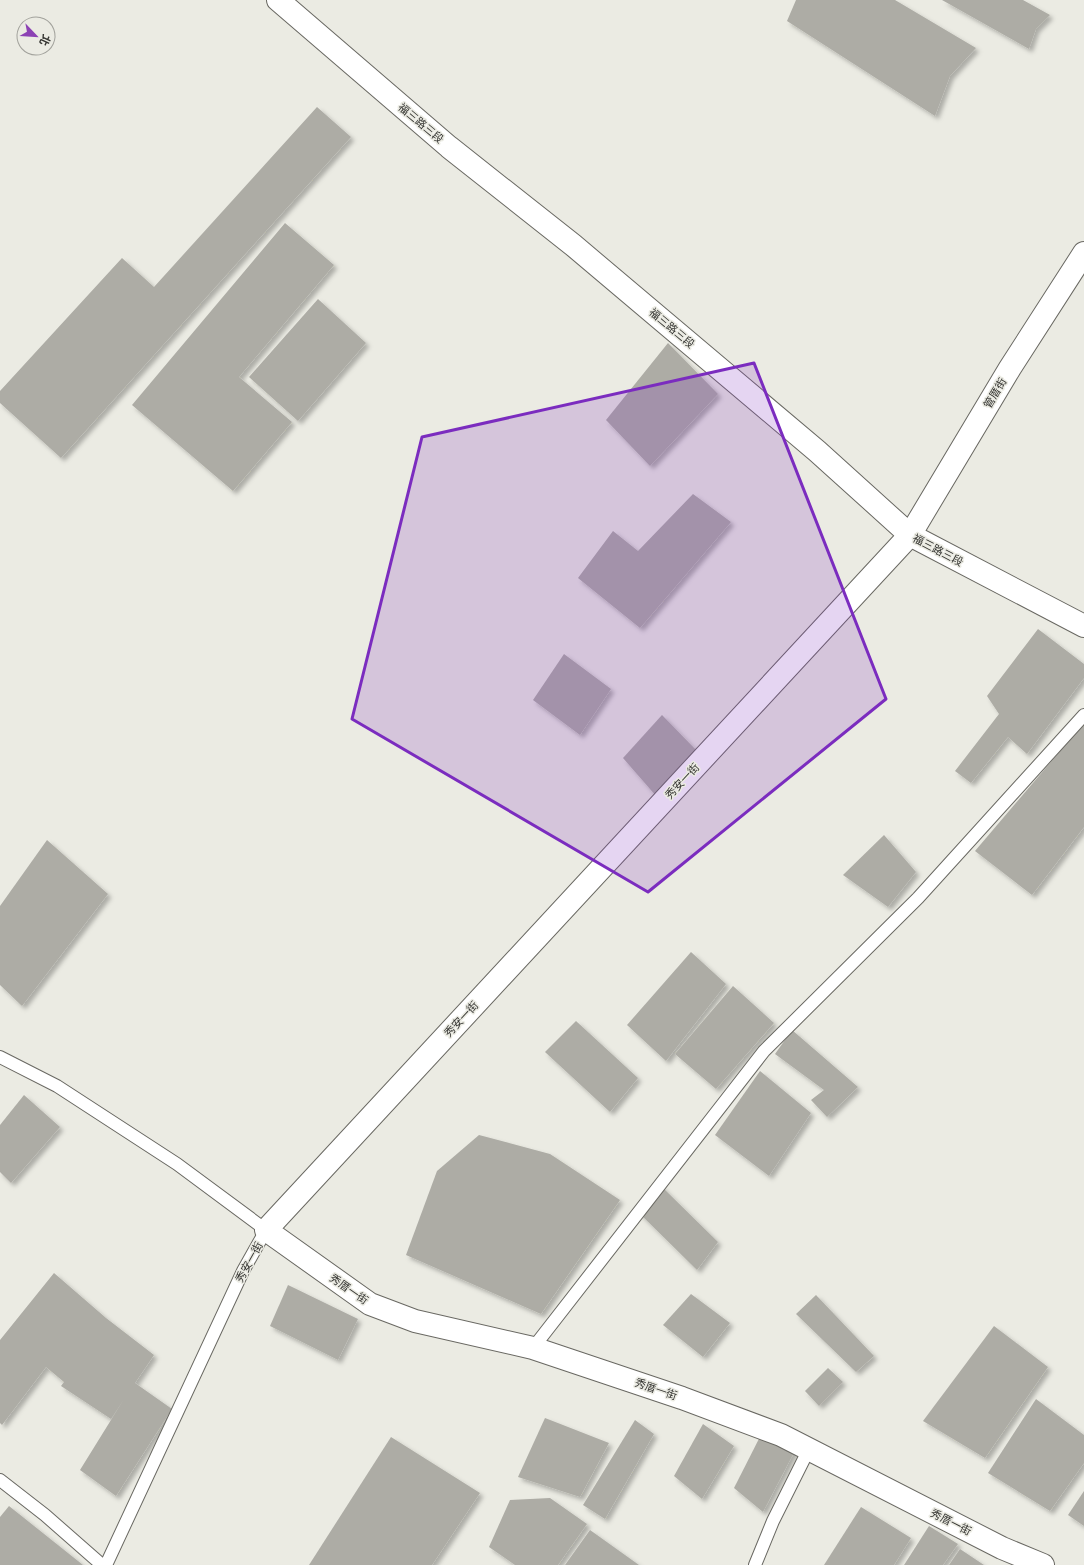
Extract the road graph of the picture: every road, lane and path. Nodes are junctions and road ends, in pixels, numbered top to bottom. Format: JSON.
{"nodes":[{"id":1,"x":278,"y":0,"type":"edge"},
{"id":2,"x":1084,"y":253,"type":"edge"},
{"id":3,"x":910,"y":535,"type":"junction"},
{"id":4,"x":1084,"y":626,"type":"edge"},
{"id":5,"x":1084,"y":715,"type":"edge"},
{"id":6,"x":0,"y":1057,"type":"edge"},
{"id":7,"x":266,"y":1230,"type":"junction"},
{"id":8,"x":533,"y":1348,"type":"junction"},
{"id":9,"x":808,"y":1449,"type":"junction"},
{"id":10,"x":0,"y":1480,"type":"edge"},
{"id":11,"x":102,"y":1565,"type":"edge"},
{"id":12,"x":106,"y":1565,"type":"edge"},
{"id":13,"x":755,"y":1565,"type":"edge"},
{"id":14,"x":1043,"y":1565,"type":"edge"}],
"edges":[{"from":1,"to":3,"type":"street","name":"福三路三段"},
{"from":2,"to":3,"type":"street","name":"管厝街"},
{"from":3,"to":4,"type":"street","name":"福三路三段"},
{"from":3,"to":7,"type":"street","name":"秀安一街"},
{"from":5,"to":8,"type":"lane"},
{"from":6,"to":7,"type":"lane"},
{"from":7,"to":8,"type":"street","name":"秀厝一街"},
{"from":7,"to":12,"type":"lane","name":"秀安一街"},
{"from":8,"to":9,"type":"street","name":"秀厝一街"},
{"from":9,"to":13,"type":"lane"},
{"from":9,"to":14,"type":"street","name":"秀厝一街"},
{"from":10,"to":11,"type":"lane"}]}
